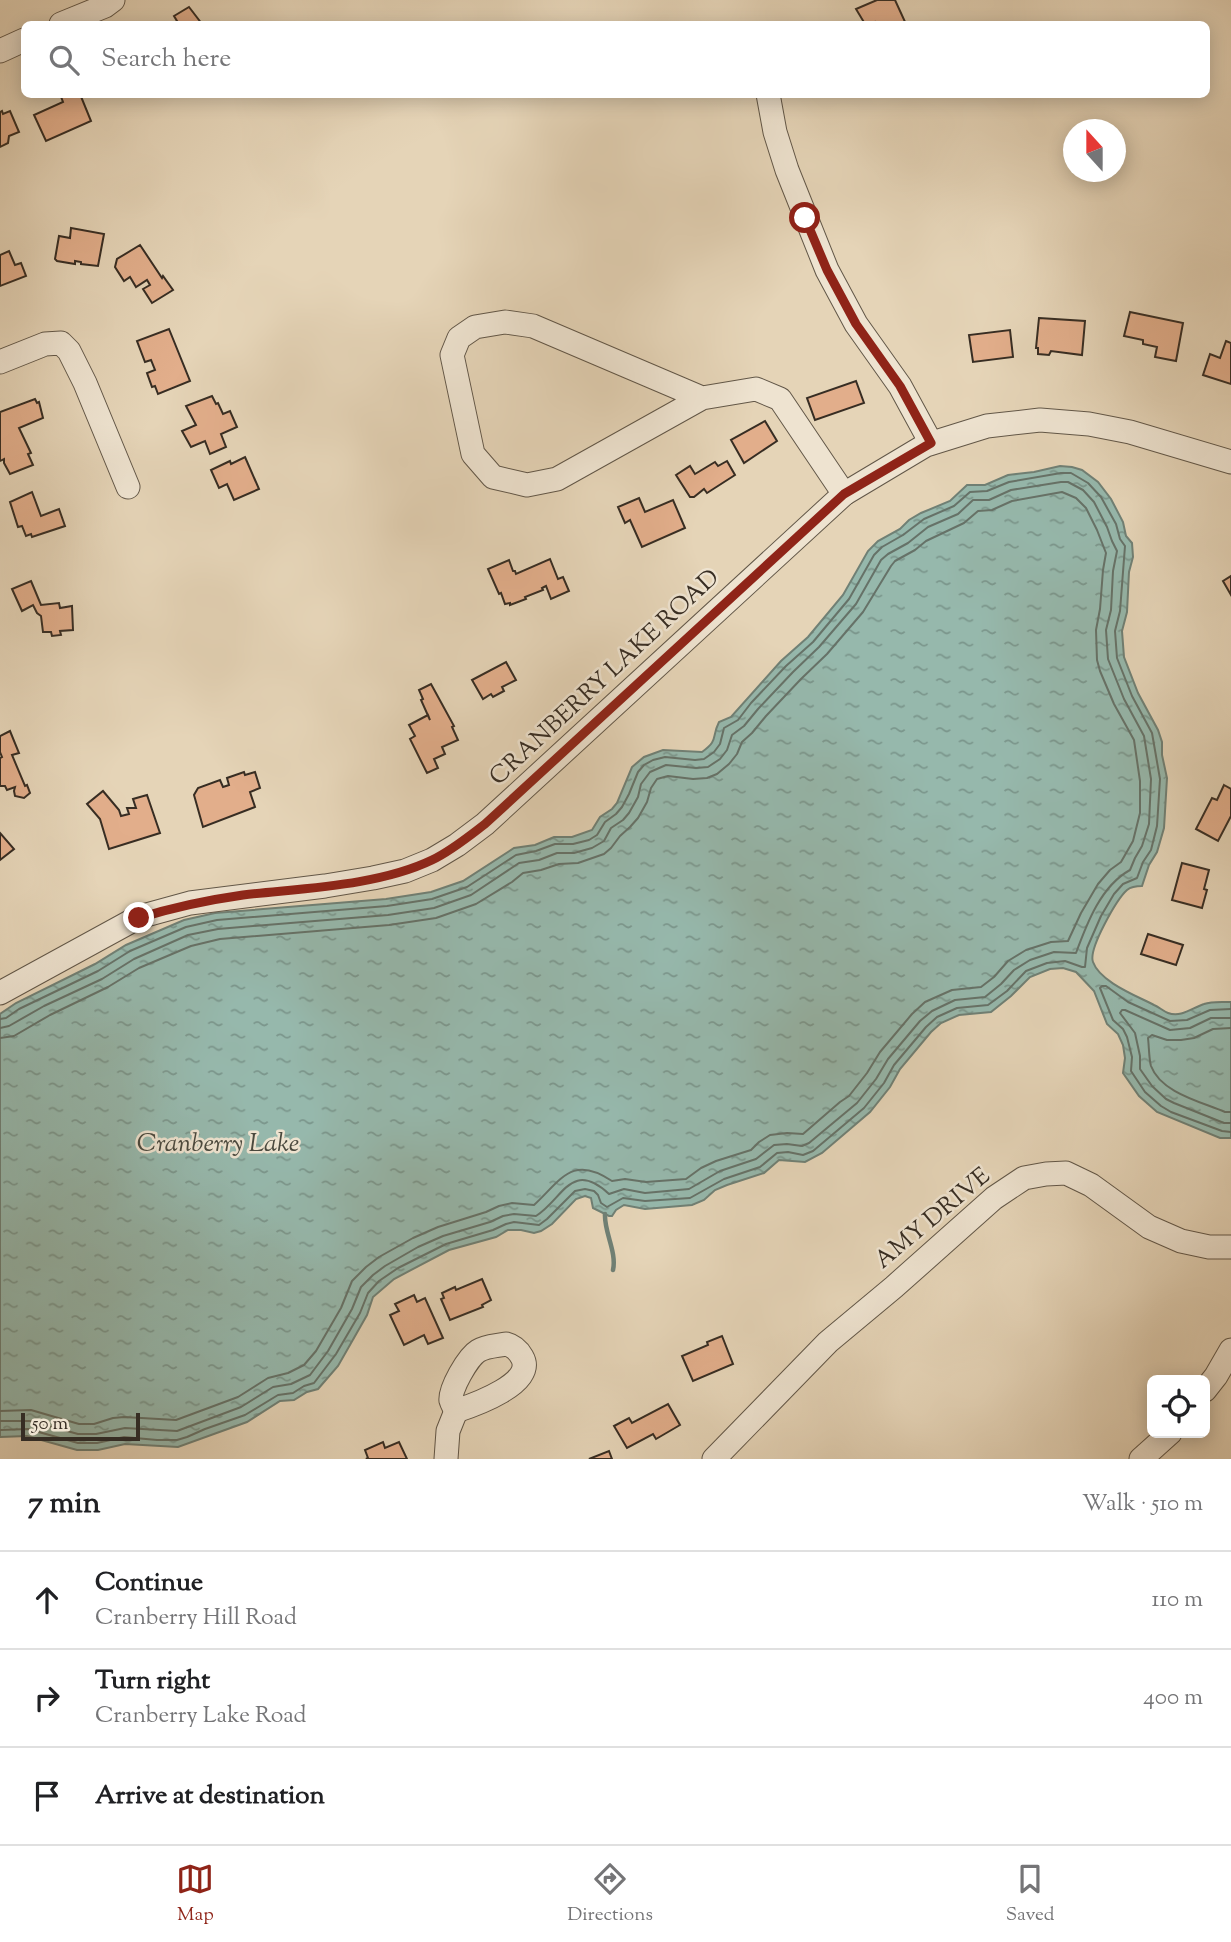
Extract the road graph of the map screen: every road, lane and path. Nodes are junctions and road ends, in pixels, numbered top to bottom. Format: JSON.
{"nodes":[{"id":1,"x":113,"y":0,"type":"edge"},
{"id":2,"x":68,"y":21,"type":"edge"},
{"id":3,"x":21,"y":41,"type":"edge"},
{"id":4,"x":0,"y":51,"type":"edge"},
{"id":5,"x":769,"y":98,"type":"edge"},
{"id":6,"x":0,"y":362,"type":"edge"},
{"id":7,"x":702,"y":398,"type":"junction"},
{"id":8,"x":931,"y":443,"type":"junction"},
{"id":9,"x":1231,"y":462,"type":"edge"},
{"id":10,"x":128,"y":487,"type":"dead end"},
{"id":11,"x":844,"y":494,"type":"junction"},
{"id":12,"x":0,"y":993,"type":"edge"},
{"id":13,"x":1231,"y":1247,"type":"edge"},
{"id":14,"x":1231,"y":1350,"type":"edge"},
{"id":15,"x":1210,"y":1384,"type":"edge"},
{"id":16,"x":456,"y":1411,"type":"dead end"},
{"id":17,"x":1164,"y":1438,"type":"edge"},
{"id":18,"x":446,"y":1459,"type":"edge"},
{"id":19,"x":714,"y":1459,"type":"edge"},
{"id":20,"x":1141,"y":1459,"type":"edge"}],
"edges":[{"from":1,"to":2,"type":"street"},
{"from":3,"to":4,"type":"street"},
{"from":5,"to":8,"type":"street"},
{"from":6,"to":10,"type":"street"},
{"from":7,"to":7,"type":"street"},
{"from":7,"to":11,"type":"street"},
{"from":8,"to":9,"type":"street","name":"CRANBERRY LAKE ROAD"},
{"from":8,"to":11,"type":"street","name":"CRANBERRY LAKE ROAD"},
{"from":11,"to":12,"type":"street","name":"CRANBERRY LAKE ROAD"},
{"from":13,"to":19,"type":"street","name":"AMY DRIVE"},
{"from":14,"to":15,"type":"street"},
{"from":16,"to":18,"type":"street"},
{"from":17,"to":20,"type":"street"}]}
